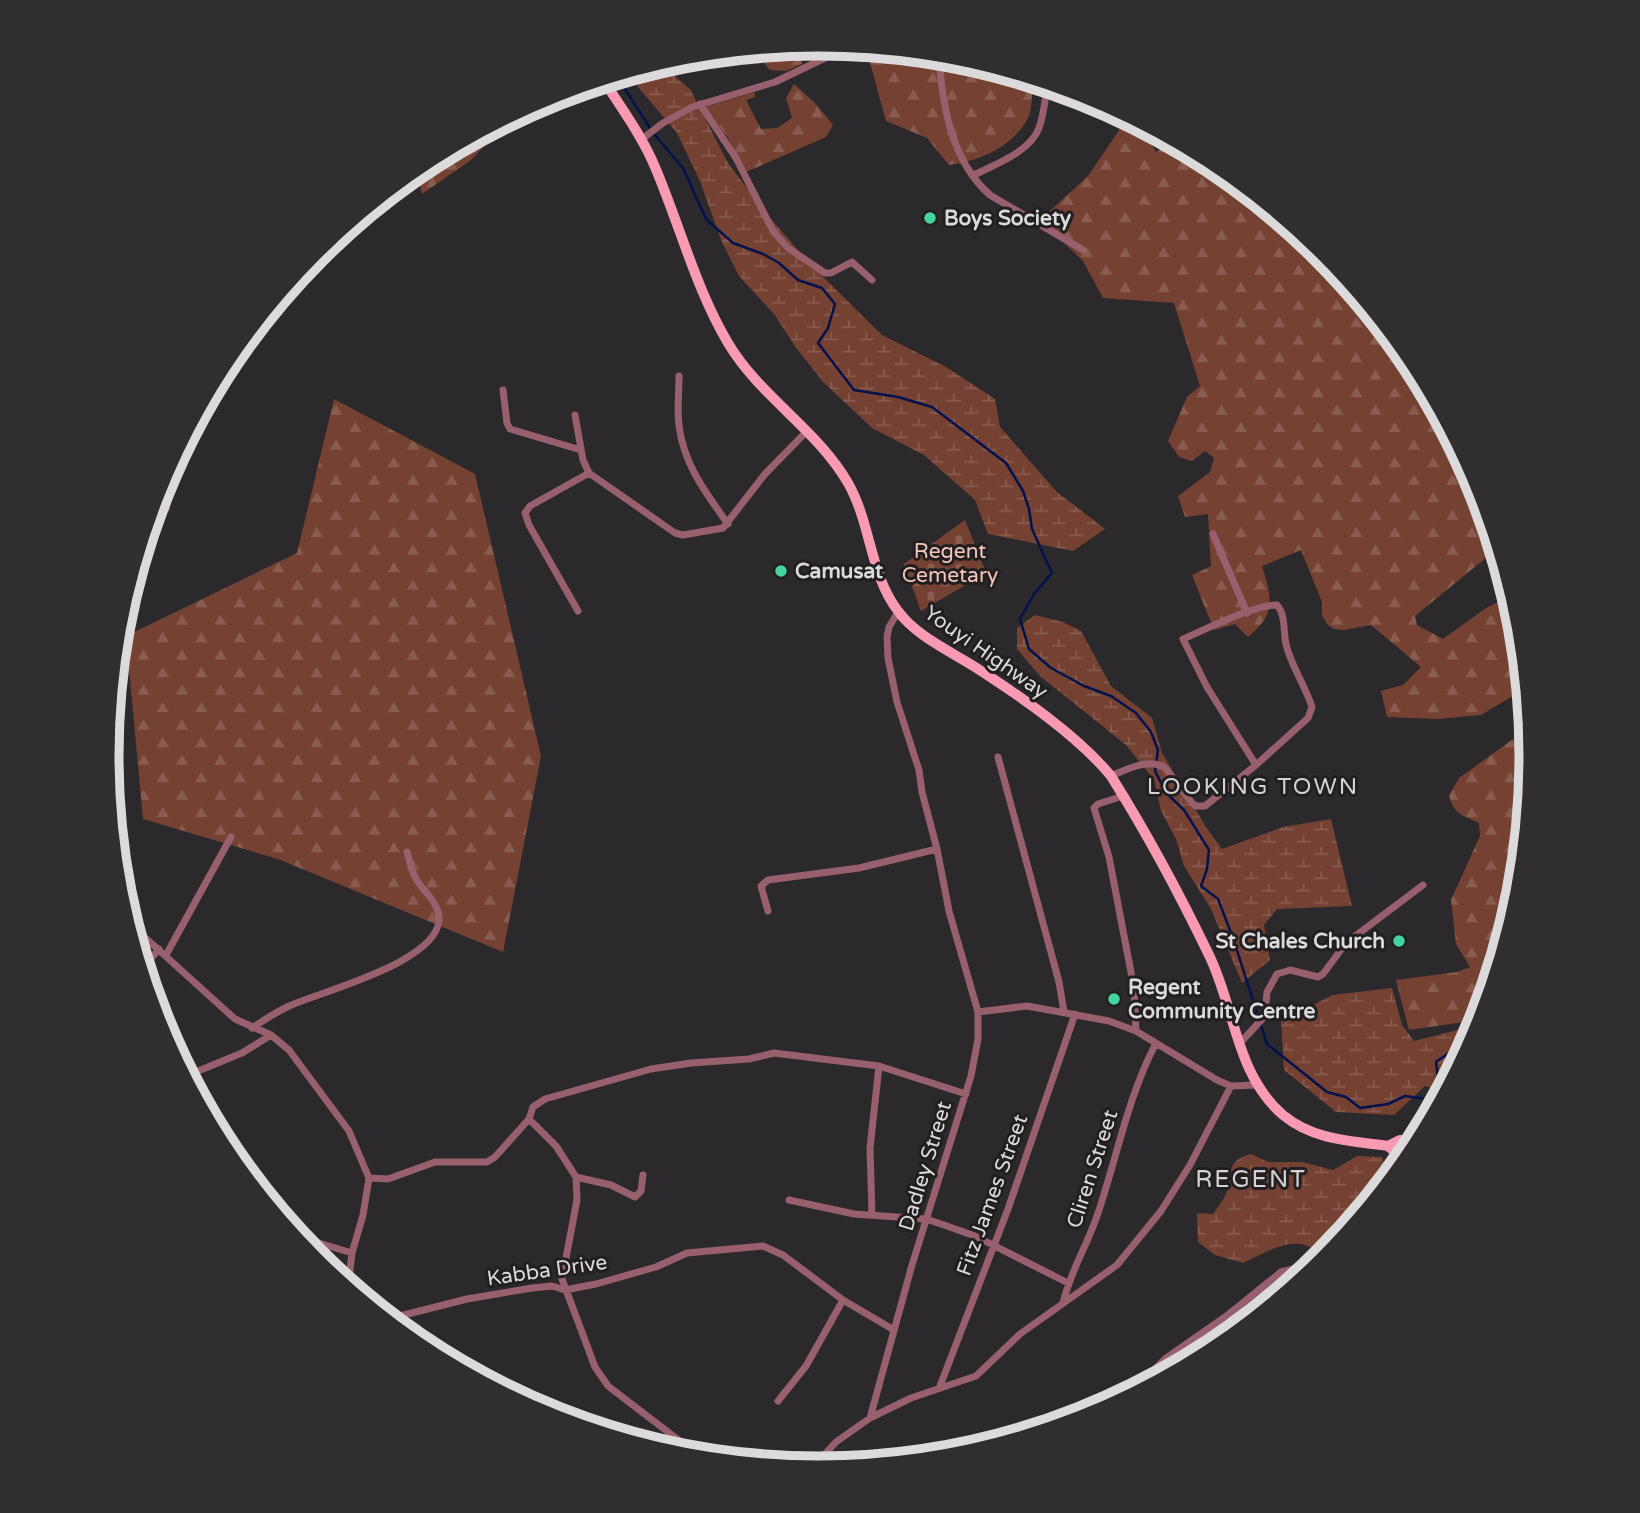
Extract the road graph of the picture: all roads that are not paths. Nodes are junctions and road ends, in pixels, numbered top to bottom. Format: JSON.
{"nodes":[{"id":1,"x":829,"y":56,"type":"edge"},
{"id":2,"x":941,"y":66,"type":"edge"},
{"id":3,"x":610,"y":89,"type":"edge"},
{"id":4,"x":1046,"y":93,"type":"edge"},
{"id":5,"x":700,"y":104,"type":"junction"},
{"id":6,"x":645,"y":136,"type":"junction"},
{"id":7,"x":974,"y":175,"type":"junction"},
{"id":8,"x":1083,"y":250,"type":"dead end"},
{"id":9,"x":872,"y":280,"type":"dead end"},
{"id":10,"x":679,"y":376,"type":"dead end"},
{"id":11,"x":503,"y":390,"type":"dead end"},
{"id":12,"x":575,"y":415,"type":"dead end"},
{"id":13,"x":807,"y":431,"type":"junction"},
{"id":14,"x":581,"y":450,"type":"junction"},
{"id":15,"x":589,"y":473,"type":"junction"},
{"id":16,"x":728,"y":524,"type":"junction"},
{"id":17,"x":1213,"y":534,"type":"dead end"},
{"id":18,"x":578,"y":611,"type":"dead end"},
{"id":19,"x":898,"y":612,"type":"junction"},
{"id":20,"x":1247,"y":613,"type":"junction"},
{"id":21,"x":998,"y":757,"type":"dead end"},
{"id":22,"x":1256,"y":765,"type":"junction"},
{"id":23,"x":1111,"y":776,"type":"junction"},
{"id":24,"x":1123,"y":796,"type":"junction"},
{"id":25,"x":231,"y":837,"type":"dead end"},
{"id":26,"x":937,"y":849,"type":"junction"},
{"id":27,"x":407,"y":852,"type":"dead end"},
{"id":28,"x":1423,"y":884,"type":"dead end"},
{"id":29,"x":768,"y":911,"type":"dead end"},
{"id":30,"x":142,"y":934,"type":"edge"},
{"id":31,"x":159,"y":949,"type":"junction"},
{"id":32,"x":166,"y":955,"type":"junction"},
{"id":33,"x":150,"y":960,"type":"edge"},
{"id":34,"x":978,"y":1012,"type":"junction"},
{"id":35,"x":1064,"y":1012,"type":"junction"},
{"id":36,"x":1075,"y":1014,"type":"junction"},
{"id":37,"x":252,"y":1028,"type":"junction"},
{"id":38,"x":1136,"y":1031,"type":"junction"},
{"id":39,"x":271,"y":1035,"type":"junction"},
{"id":40,"x":1239,"y":1044,"type":"junction"},
{"id":41,"x":1155,"y":1045,"type":"junction"},
{"id":42,"x":879,"y":1066,"type":"junction"},
{"id":43,"x":195,"y":1072,"type":"edge"},
{"id":44,"x":1257,"y":1085,"type":"junction"},
{"id":45,"x":1231,"y":1086,"type":"junction"},
{"id":46,"x":966,"y":1094,"type":"junction"},
{"id":47,"x":529,"y":1119,"type":"junction"},
{"id":48,"x":1400,"y":1140,"type":"junction"},
{"id":49,"x":1406,"y":1140,"type":"edge"},
{"id":50,"x":1388,"y":1146,"type":"junction"},
{"id":51,"x":1401,"y":1148,"type":"edge"},
{"id":52,"x":1397,"y":1153,"type":"edge"},
{"id":53,"x":643,"y":1175,"type":"dead end"},
{"id":54,"x":576,"y":1177,"type":"junction"},
{"id":55,"x":369,"y":1178,"type":"junction"},
{"id":56,"x":789,"y":1200,"type":"dead end"},
{"id":57,"x":872,"y":1215,"type":"junction"},
{"id":58,"x":926,"y":1219,"type":"junction"},
{"id":59,"x":316,"y":1242,"type":"edge"},
{"id":60,"x":993,"y":1245,"type":"junction"},
{"id":61,"x":352,"y":1253,"type":"junction"},
{"id":62,"x":1295,"y":1271,"type":"edge"},
{"id":63,"x":349,"y":1275,"type":"edge"},
{"id":64,"x":1068,"y":1283,"type":"junction"},
{"id":65,"x":565,"y":1290,"type":"junction"},
{"id":66,"x":844,"y":1300,"type":"junction"},
{"id":67,"x":1063,"y":1303,"type":"junction"},
{"id":68,"x":1229,"y":1314,"type":"junction"},
{"id":69,"x":400,"y":1316,"type":"edge"},
{"id":70,"x":1233,"y":1322,"type":"edge"},
{"id":71,"x":894,"y":1330,"type":"junction"},
{"id":72,"x":1153,"y":1372,"type":"edge"},
{"id":73,"x":940,"y":1386,"type":"junction"},
{"id":74,"x":778,"y":1401,"type":"dead end"},
{"id":75,"x":870,"y":1418,"type":"junction"},
{"id":76,"x":684,"y":1444,"type":"edge"},
{"id":77,"x":822,"y":1457,"type":"edge"}],
"edges":[{"from":1,"to":5,"type":"street"},
{"from":2,"to":7,"type":"street"},
{"from":3,"to":6,"type":"main road","name":"Youyi Highway"},
{"from":4,"to":7,"type":"street"},
{"from":5,"to":6,"type":"street"},
{"from":5,"to":9,"type":"street"},
{"from":6,"to":13,"type":"main road","name":"Youyi Highway"},
{"from":7,"to":8,"type":"street"},
{"from":10,"to":16,"type":"street"},
{"from":11,"to":14,"type":"street"},
{"from":12,"to":14,"type":"street"},
{"from":13,"to":16,"type":"street"},
{"from":13,"to":19,"type":"main road","name":"Youyi Highway"},
{"from":14,"to":15,"type":"street"},
{"from":15,"to":16,"type":"street"},
{"from":15,"to":18,"type":"street"},
{"from":17,"to":20,"type":"street"},
{"from":19,"to":23,"type":"main road","name":"Youyi Highway"},
{"from":19,"to":26,"type":"street","name":"Dadley Street"},
{"from":20,"to":22,"type":"street"},
{"from":20,"to":22,"type":"street"},
{"from":21,"to":35,"type":"street"},
{"from":22,"to":23,"type":"street"},
{"from":23,"to":24,"type":"main road","name":"Youyi Highway"},
{"from":24,"to":38,"type":"street"},
{"from":24,"to":40,"type":"main road","name":"Youyi Highway"},
{"from":25,"to":32,"type":"street"},
{"from":26,"to":29,"type":"street"},
{"from":26,"to":34,"type":"street","name":"Dadley Street"},
{"from":27,"to":37,"type":"street"},
{"from":28,"to":40,"type":"street"},
{"from":30,"to":31,"type":"street"},
{"from":31,"to":32,"type":"street"},
{"from":31,"to":33,"type":"street"},
{"from":32,"to":37,"type":"street"},
{"from":34,"to":35,"type":"street"},
{"from":34,"to":46,"type":"street","name":"Dadley Street"},
{"from":35,"to":36,"type":"street"},
{"from":36,"to":38,"type":"street"},
{"from":36,"to":60,"type":"street","name":"Fitz James Street"},
{"from":37,"to":39,"type":"street"},
{"from":38,"to":41,"type":"street"},
{"from":39,"to":43,"type":"street"},
{"from":39,"to":55,"type":"street"},
{"from":40,"to":44,"type":"main road","name":"Youyi Highway"},
{"from":41,"to":45,"type":"street"},
{"from":41,"to":64,"type":"street","name":"Cliren Street"},
{"from":42,"to":46,"type":"street"},
{"from":42,"to":47,"type":"street"},
{"from":42,"to":57,"type":"street"},
{"from":44,"to":45,"type":"street"},
{"from":44,"to":50,"type":"main road","name":"Youyi Highway"},
{"from":45,"to":67,"type":"street"},
{"from":46,"to":58,"type":"street","name":"Dadley Street"},
{"from":47,"to":54,"type":"street"},
{"from":47,"to":55,"type":"street"},
{"from":48,"to":49,"type":"main road"},
{"from":48,"to":50,"type":"main road"},
{"from":48,"to":51,"type":"street"},
{"from":50,"to":52,"type":"main road"},
{"from":53,"to":54,"type":"street"},
{"from":54,"to":65,"type":"street"},
{"from":55,"to":61,"type":"street"},
{"from":56,"to":57,"type":"street"},
{"from":57,"to":58,"type":"street"},
{"from":58,"to":60,"type":"street"},
{"from":58,"to":71,"type":"street","name":"Dadley Street"},
{"from":59,"to":61,"type":"street"},
{"from":60,"to":64,"type":"street"},
{"from":60,"to":73,"type":"street","name":"Fitz James Street"},
{"from":61,"to":63,"type":"street"},
{"from":62,"to":68,"type":"street"},
{"from":64,"to":67,"type":"street","name":"Cliren Street"},
{"from":65,"to":66,"type":"street","name":"Kabba Drive"},
{"from":65,"to":69,"type":"street","name":"Kabba Drive"},
{"from":65,"to":76,"type":"street"},
{"from":66,"to":71,"type":"street","name":"Kabba Drive"},
{"from":66,"to":74,"type":"street"},
{"from":67,"to":73,"type":"street"},
{"from":68,"to":70,"type":"street"},
{"from":68,"to":72,"type":"street"},
{"from":71,"to":75,"type":"street","name":"Dadley Street"},
{"from":73,"to":75,"type":"street"},
{"from":75,"to":77,"type":"street"}]}
